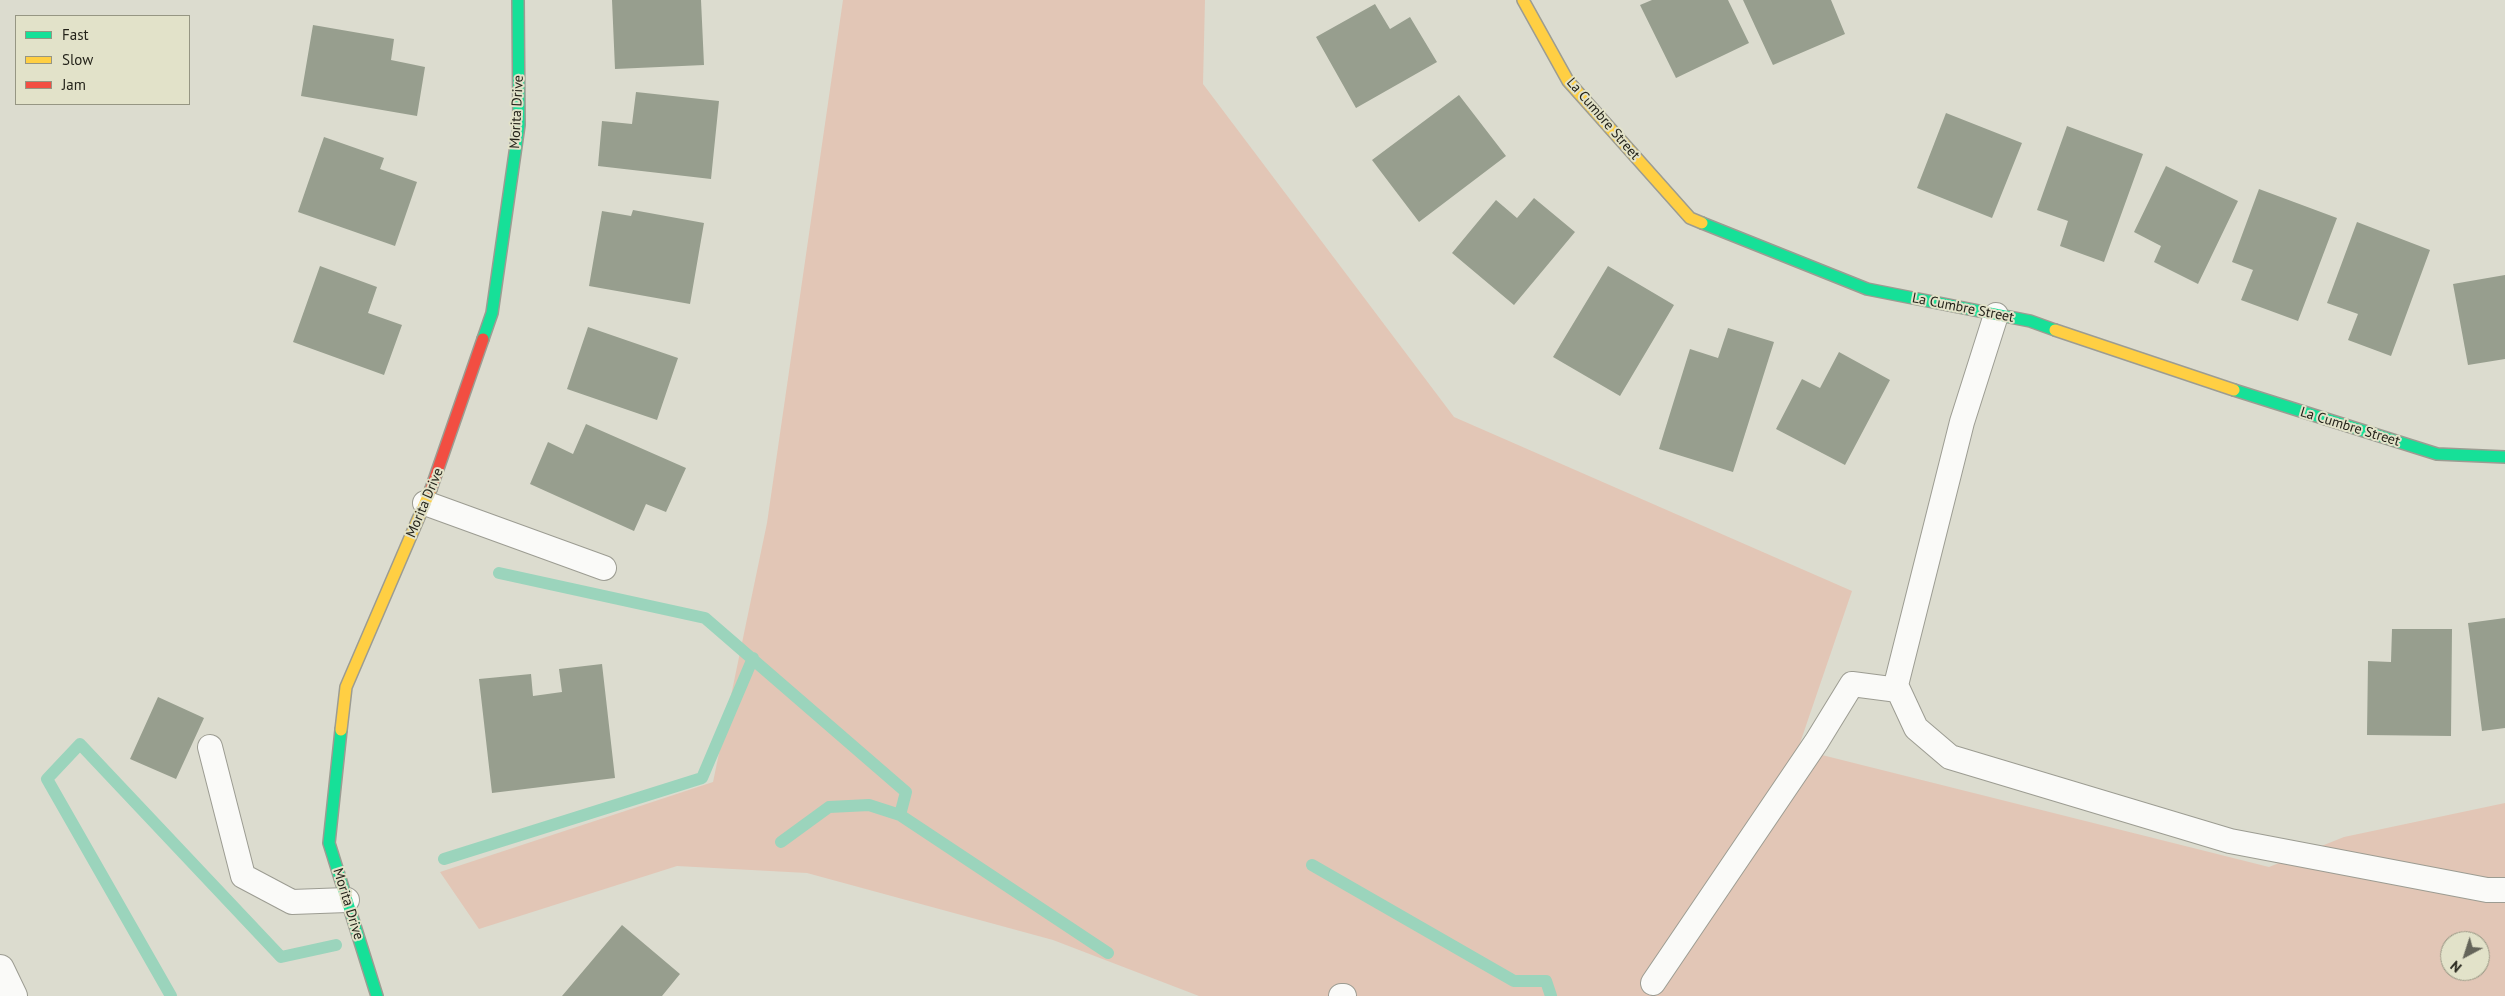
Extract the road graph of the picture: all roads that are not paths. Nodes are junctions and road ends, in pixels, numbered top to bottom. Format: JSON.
{"nodes":[{"id":1,"x":518,"y":0,"type":"edge"},
{"id":2,"x":1523,"y":0,"type":"edge"},
{"id":3,"x":1996,"y":315,"type":"junction"},
{"id":4,"x":2505,"y":457,"type":"edge"},
{"id":5,"x":425,"y":503,"type":"junction"},
{"id":6,"x":604,"y":568,"type":"dead end"},
{"id":7,"x":1898,"y":690,"type":"junction"},
{"id":8,"x":210,"y":747,"type":"dead end"},
{"id":9,"x":2505,"y":890,"type":"edge"},
{"id":10,"x":347,"y":900,"type":"junction"},
{"id":11,"x":0,"y":969,"type":"edge"},
{"id":12,"x":1653,"y":983,"type":"dead end"},
{"id":13,"x":13,"y":996,"type":"edge"},
{"id":14,"x":377,"y":996,"type":"edge"}],
"edges":[{"from":1,"to":5,"type":"street","name":"Morita Drive"},
{"from":2,"to":3,"type":"street","name":"La Cumbre Street"},
{"from":3,"to":4,"type":"street","name":"La Cumbre Street"},
{"from":3,"to":7,"type":"lane"},
{"from":5,"to":6,"type":"lane"},
{"from":5,"to":10,"type":"street","name":"Morita Drive"},
{"from":7,"to":9,"type":"lane"},
{"from":7,"to":12,"type":"lane"},
{"from":8,"to":10,"type":"lane"},
{"from":10,"to":14,"type":"street","name":"Morita Drive"},
{"from":11,"to":13,"type":"street"}]}
